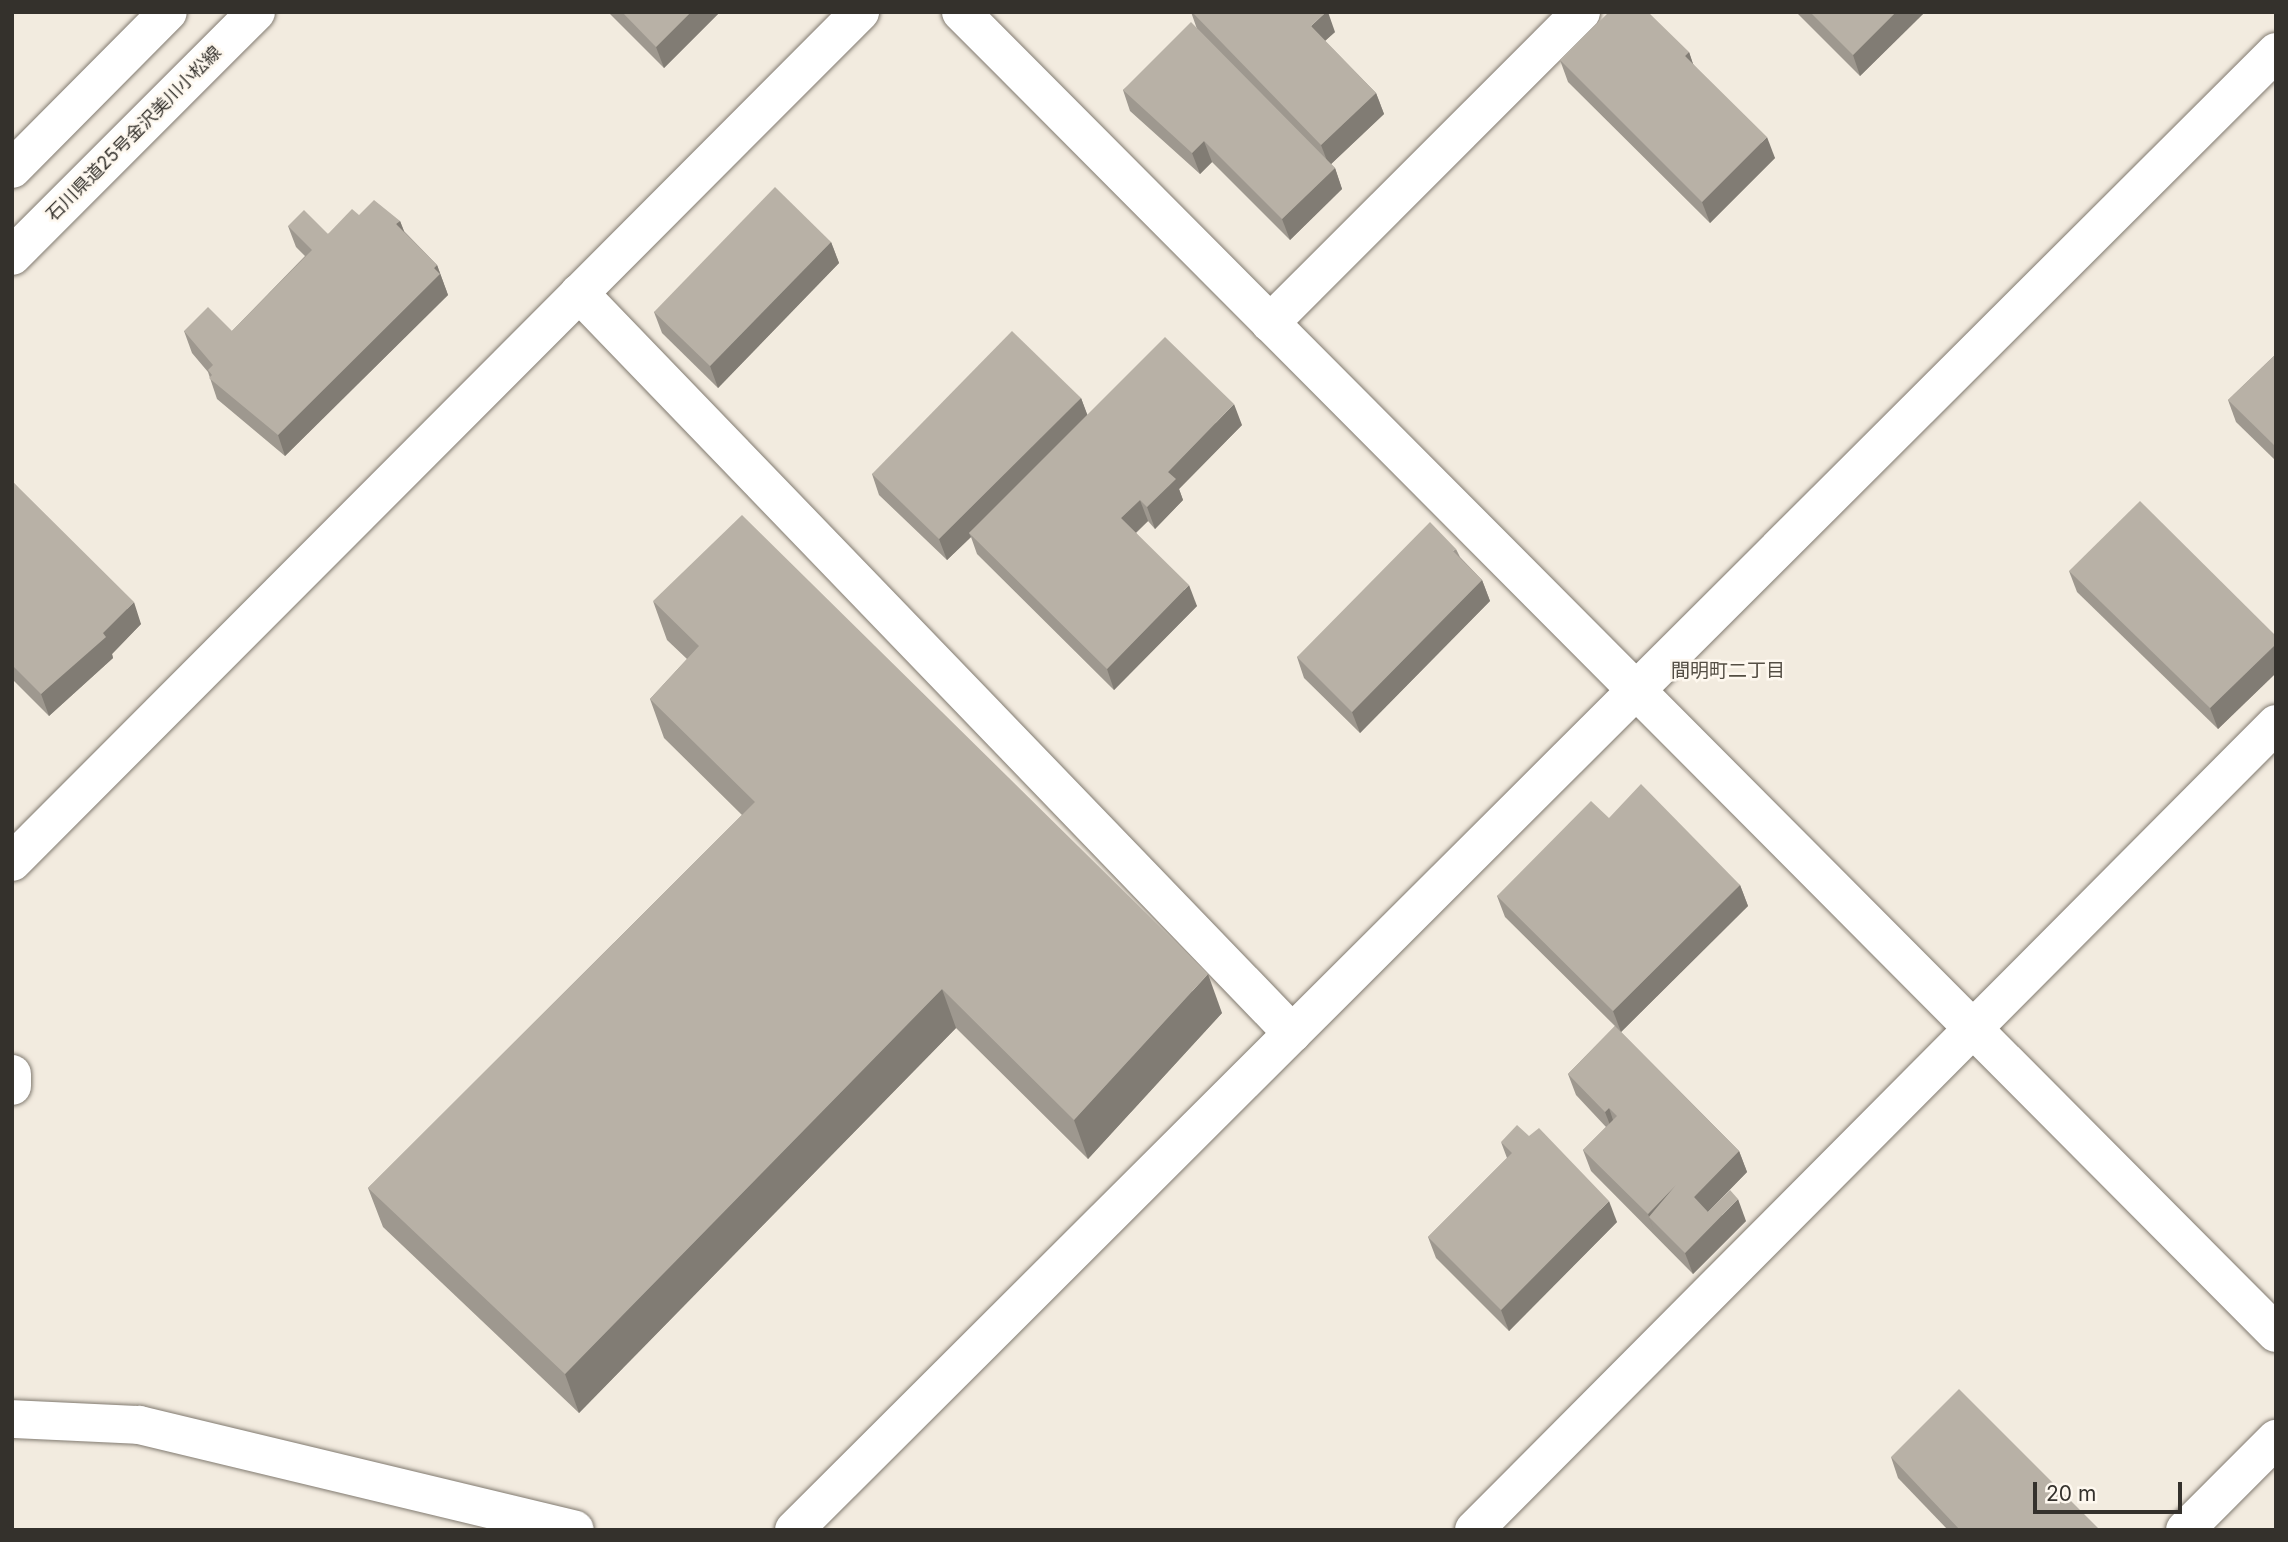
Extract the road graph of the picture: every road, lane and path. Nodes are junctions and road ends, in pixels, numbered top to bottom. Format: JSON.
{"nodes":[{"id":1,"x":168,"y":12,"type":"edge"},
{"id":2,"x":256,"y":12,"type":"edge"},
{"id":3,"x":860,"y":12,"type":"edge"},
{"id":4,"x":961,"y":12,"type":"edge"},
{"id":5,"x":1581,"y":12,"type":"edge"},
{"id":6,"x":2276,"y":52,"type":"edge"},
{"id":7,"x":12,"y":169,"type":"edge"},
{"id":8,"x":12,"y":256,"type":"edge"},
{"id":9,"x":579,"y":293,"type":"junction"},
{"id":10,"x":1270,"y":323,"type":"junction"},
{"id":11,"x":1636,"y":690,"type":"junction"},
{"id":12,"x":2276,"y":724,"type":"edge"},
{"id":13,"x":12,"y":862,"type":"edge"},
{"id":14,"x":1973,"y":1029,"type":"junction"},
{"id":15,"x":1292,"y":1033,"type":"junction"},
{"id":16,"x":12,"y":1074,"type":"edge"},
{"id":17,"x":12,"y":1086,"type":"edge"},
{"id":18,"x":2276,"y":1333,"type":"edge"},
{"id":19,"x":12,"y":1419,"type":"edge"},
{"id":20,"x":2276,"y":1440,"type":"edge"},
{"id":21,"x":575,"y":1530,"type":"edge"},
{"id":22,"x":794,"y":1530,"type":"edge"},
{"id":23,"x":1474,"y":1530,"type":"edge"},
{"id":24,"x":2185,"y":1530,"type":"edge"}],
"edges":[{"from":1,"to":7,"type":"street"},
{"from":2,"to":8,"type":"street","name":"石川県道25号金沢美川小松線"},
{"from":3,"to":9,"type":"street"},
{"from":4,"to":10,"type":"street"},
{"from":5,"to":10,"type":"street"},
{"from":6,"to":11,"type":"street"},
{"from":9,"to":13,"type":"street"},
{"from":9,"to":15,"type":"street"},
{"from":10,"to":11,"type":"street"},
{"from":11,"to":14,"type":"street"},
{"from":11,"to":15,"type":"street"},
{"from":12,"to":14,"type":"street"},
{"from":14,"to":18,"type":"street"},
{"from":14,"to":23,"type":"street"},
{"from":15,"to":22,"type":"street"},
{"from":16,"to":17,"type":"street"},
{"from":19,"to":21,"type":"street"},
{"from":20,"to":24,"type":"street"}]}
